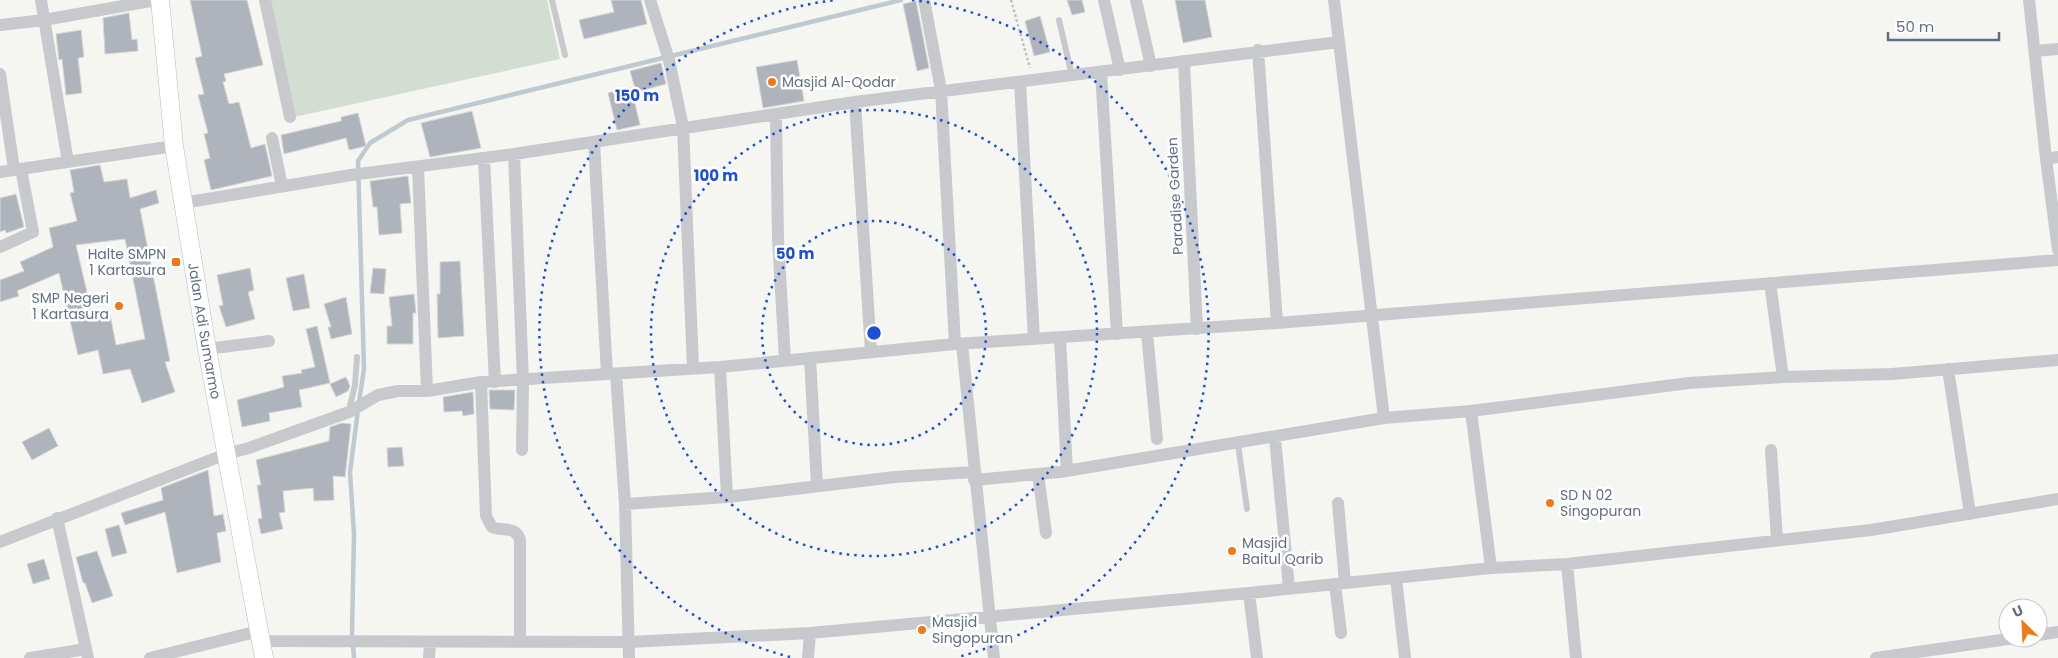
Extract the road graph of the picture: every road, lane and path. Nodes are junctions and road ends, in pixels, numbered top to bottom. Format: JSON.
{"nodes":[{"id":1,"x":41,"y":0,"type":"edge"},
{"id":2,"x":156,"y":0,"type":"edge"},
{"id":3,"x":160,"y":0,"type":"edge"},
{"id":4,"x":265,"y":0,"type":"edge"},
{"id":5,"x":552,"y":0,"type":"edge"},
{"id":6,"x":650,"y":0,"type":"edge"},
{"id":7,"x":924,"y":0,"type":"edge"},
{"id":8,"x":1011,"y":0,"type":"edge"},
{"id":9,"x":1104,"y":0,"type":"edge"},
{"id":10,"x":1136,"y":0,"type":"edge"},
{"id":11,"x":1334,"y":0,"type":"edge"},
{"id":12,"x":2029,"y":0,"type":"edge"},
{"id":13,"x":44,"y":20,"type":"junction"},
{"id":14,"x":1059,"y":20,"type":"dead end"},
{"id":15,"x":0,"y":25,"type":"edge"},
{"id":16,"x":1339,"y":42,"type":"junction"},
{"id":17,"x":2058,"y":49,"type":"edge"},
{"id":18,"x":1258,"y":50,"type":"junction"},
{"id":19,"x":2035,"y":52,"type":"junction"},
{"id":20,"x":565,"y":55,"type":"dead end"},
{"id":21,"x":1184,"y":61,"type":"junction"},
{"id":22,"x":1151,"y":66,"type":"junction"},
{"id":23,"x":1120,"y":70,"type":"junction"},
{"id":24,"x":1101,"y":72,"type":"junction"},
{"id":25,"x":0,"y":74,"type":"edge"},
{"id":26,"x":1072,"y":76,"type":"junction"},
{"id":27,"x":1026,"y":81,"type":"junction"},
{"id":28,"x":941,"y":90,"type":"junction"},
{"id":29,"x":855,"y":102,"type":"junction"},
{"id":30,"x":776,"y":115,"type":"junction"},
{"id":31,"x":290,"y":117,"type":"dead end"},
{"id":32,"x":683,"y":127,"type":"junction"},
{"id":33,"x":272,"y":138,"type":"dead end"},
{"id":34,"x":594,"y":142,"type":"junction"},
{"id":35,"x":174,"y":146,"type":"junction"},
{"id":36,"x":514,"y":154,"type":"junction"},
{"id":37,"x":484,"y":158,"type":"junction"},
{"id":38,"x":2052,"y":158,"type":"edge"},
{"id":39,"x":68,"y":162,"type":"junction"},
{"id":40,"x":418,"y":167,"type":"junction"},
{"id":41,"x":18,"y":169,"type":"junction"},
{"id":42,"x":0,"y":172,"type":"edge"},
{"id":43,"x":282,"y":186,"type":"junction"},
{"id":44,"x":183,"y":203,"type":"junction"},
{"id":45,"x":0,"y":247,"type":"edge"},
{"id":46,"x":2058,"y":250,"type":"edge"},
{"id":47,"x":2058,"y":260,"type":"edge"},
{"id":48,"x":1770,"y":283,"type":"junction"},
{"id":49,"x":1371,"y":314,"type":"junction"},
{"id":50,"x":1277,"y":323,"type":"junction"},
{"id":51,"x":1197,"y":329,"type":"junction"},
{"id":52,"x":1147,"y":333,"type":"junction"},
{"id":53,"x":1117,"y":334,"type":"junction"},
{"id":54,"x":1060,"y":338,"type":"junction"},
{"id":55,"x":269,"y":340,"type":"dead end"},
{"id":56,"x":1034,"y":340,"type":"junction"},
{"id":57,"x":958,"y":344,"type":"junction"},
{"id":58,"x":207,"y":350,"type":"junction"},
{"id":59,"x":871,"y":352,"type":"junction"},
{"id":60,"x":357,"y":357,"type":"dead end"},
{"id":61,"x":810,"y":358,"type":"junction"},
{"id":62,"x":785,"y":360,"type":"junction"},
{"id":63,"x":2058,"y":360,"type":"edge"},
{"id":64,"x":720,"y":366,"type":"junction"},
{"id":65,"x":693,"y":367,"type":"junction"},
{"id":66,"x":1948,"y":369,"type":"junction"},
{"id":67,"x":612,"y":374,"type":"junction"},
{"id":68,"x":1783,"y":377,"type":"junction"},
{"id":69,"x":523,"y":380,"type":"junction"},
{"id":70,"x":481,"y":382,"type":"junction"},
{"id":71,"x":495,"y":382,"type":"junction"},
{"id":72,"x":427,"y":391,"type":"junction"},
{"id":73,"x":356,"y":408,"type":"junction"},
{"id":74,"x":1471,"y":411,"type":"junction"},
{"id":75,"x":1384,"y":418,"type":"junction"},
{"id":76,"x":1274,"y":438,"type":"junction"},
{"id":77,"x":1157,"y":439,"type":"dead end"},
{"id":78,"x":1238,"y":444,"type":"junction"},
{"id":79,"x":522,"y":450,"type":"dead end"},
{"id":80,"x":1771,"y":450,"type":"dead end"},
{"id":81,"x":226,"y":454,"type":"junction"},
{"id":82,"x":1067,"y":471,"type":"junction"},
{"id":83,"x":1038,"y":474,"type":"junction"},
{"id":84,"x":974,"y":476,"type":"junction"},
{"id":85,"x":816,"y":486,"type":"junction"},
{"id":86,"x":727,"y":497,"type":"junction"},
{"id":87,"x":2058,"y":499,"type":"edge"},
{"id":88,"x":625,"y":504,"type":"junction"},
{"id":89,"x":1338,"y":504,"type":"dead end"},
{"id":90,"x":1247,"y":510,"type":"dead end"},
{"id":91,"x":1970,"y":514,"type":"junction"},
{"id":92,"x":57,"y":518,"type":"junction"},
{"id":93,"x":1046,"y":533,"type":"dead end"},
{"id":94,"x":1777,"y":540,"type":"junction"},
{"id":95,"x":0,"y":542,"type":"edge"},
{"id":96,"x":1566,"y":564,"type":"junction"},
{"id":97,"x":1491,"y":568,"type":"junction"},
{"id":98,"x":1396,"y":578,"type":"junction"},
{"id":99,"x":1340,"y":584,"type":"junction"},
{"id":100,"x":1289,"y":588,"type":"junction"},
{"id":101,"x":1249,"y":593,"type":"junction"},
{"id":102,"x":990,"y":617,"type":"junction"},
{"id":103,"x":810,"y":633,"type":"junction"},
{"id":104,"x":1341,"y":633,"type":"dead end"},
{"id":105,"x":1998,"y":641,"type":"edge"},
{"id":106,"x":430,"y":642,"type":"junction"},
{"id":107,"x":520,"y":642,"type":"junction"},
{"id":108,"x":629,"y":642,"type":"junction"},
{"id":109,"x":261,"y":643,"type":"edge"},
{"id":110,"x":87,"y":653,"type":"edge"},
{"id":111,"x":1890,"y":657,"type":"edge"},
{"id":112,"x":30,"y":658,"type":"edge"},
{"id":113,"x":150,"y":658,"type":"edge"},
{"id":114,"x":429,"y":658,"type":"edge"},
{"id":115,"x":629,"y":658,"type":"edge"},
{"id":116,"x":808,"y":658,"type":"edge"},
{"id":117,"x":994,"y":658,"type":"edge"},
{"id":118,"x":1257,"y":658,"type":"edge"},
{"id":119,"x":1405,"y":658,"type":"edge"},
{"id":120,"x":1576,"y":658,"type":"edge"},
{"id":121,"x":1876,"y":658,"type":"edge"}],
"edges":[{"from":1,"to":13,"type":"street"},
{"from":2,"to":13,"type":"street"},
{"from":3,"to":35,"type":"main road","name":"Jalan Adi Sumarmo"},
{"from":4,"to":31,"type":"street"},
{"from":5,"to":20,"type":"lane"},
{"from":6,"to":32,"type":"street"},
{"from":7,"to":28,"type":"street"},
{"from":8,"to":27,"type":"path"},
{"from":9,"to":23,"type":"street"},
{"from":10,"to":22,"type":"street"},
{"from":11,"to":16,"type":"street"},
{"from":12,"to":19,"type":"street"},
{"from":13,"to":15,"type":"street"},
{"from":13,"to":39,"type":"street"},
{"from":14,"to":26,"type":"lane"},
{"from":16,"to":18,"type":"street"},
{"from":16,"to":49,"type":"street"},
{"from":17,"to":19,"type":"street"},
{"from":18,"to":21,"type":"street"},
{"from":18,"to":50,"type":"street"},
{"from":19,"to":38,"type":"street"},
{"from":21,"to":22,"type":"street"},
{"from":21,"to":51,"type":"street","name":"Paradise Garden"},
{"from":22,"to":23,"type":"street"},
{"from":23,"to":24,"type":"street"},
{"from":24,"to":26,"type":"street"},
{"from":24,"to":53,"type":"street"},
{"from":25,"to":41,"type":"street"},
{"from":26,"to":27,"type":"street"},
{"from":27,"to":28,"type":"street"},
{"from":27,"to":56,"type":"street"},
{"from":28,"to":29,"type":"street"},
{"from":28,"to":57,"type":"street"},
{"from":29,"to":30,"type":"street"},
{"from":29,"to":59,"type":"street"},
{"from":30,"to":32,"type":"street"},
{"from":30,"to":62,"type":"street"},
{"from":32,"to":34,"type":"street"},
{"from":32,"to":65,"type":"street"},
{"from":33,"to":43,"type":"street"},
{"from":34,"to":36,"type":"street"},
{"from":34,"to":67,"type":"street"},
{"from":35,"to":39,"type":"street"},
{"from":35,"to":44,"type":"main road","name":"Jalan Adi Sumarmo"},
{"from":36,"to":37,"type":"street"},
{"from":36,"to":69,"type":"street"},
{"from":37,"to":40,"type":"street"},
{"from":37,"to":71,"type":"street"},
{"from":38,"to":46,"type":"street"},
{"from":39,"to":41,"type":"street"},
{"from":40,"to":43,"type":"street"},
{"from":40,"to":72,"type":"street"},
{"from":41,"to":42,"type":"street"},
{"from":41,"to":45,"type":"street"},
{"from":43,"to":44,"type":"street"},
{"from":44,"to":58,"type":"main road","name":"Jalan Adi Sumarmo"},
{"from":47,"to":48,"type":"street"},
{"from":48,"to":49,"type":"street"},
{"from":48,"to":68,"type":"street"},
{"from":49,"to":50,"type":"street"},
{"from":49,"to":75,"type":"street"},
{"from":50,"to":51,"type":"street"},
{"from":51,"to":52,"type":"street"},
{"from":52,"to":53,"type":"street"},
{"from":52,"to":77,"type":"street"},
{"from":53,"to":54,"type":"street"},
{"from":54,"to":56,"type":"street"},
{"from":54,"to":82,"type":"street"},
{"from":55,"to":58,"type":"street"},
{"from":56,"to":57,"type":"street"},
{"from":57,"to":59,"type":"street"},
{"from":57,"to":84,"type":"street"},
{"from":58,"to":81,"type":"main road","name":"Jalan Adi Sumarmo"},
{"from":59,"to":61,"type":"street"},
{"from":60,"to":73,"type":"lane"},
{"from":61,"to":62,"type":"street"},
{"from":61,"to":85,"type":"street"},
{"from":62,"to":64,"type":"street"},
{"from":63,"to":66,"type":"street"},
{"from":64,"to":65,"type":"street"},
{"from":64,"to":86,"type":"street"},
{"from":65,"to":67,"type":"street"},
{"from":66,"to":68,"type":"street"},
{"from":66,"to":91,"type":"street"},
{"from":67,"to":69,"type":"street"},
{"from":67,"to":88,"type":"street"},
{"from":68,"to":74,"type":"street"},
{"from":69,"to":71,"type":"street"},
{"from":69,"to":79,"type":"street"},
{"from":70,"to":71,"type":"street"},
{"from":70,"to":72,"type":"street"},
{"from":70,"to":107,"type":"street"},
{"from":72,"to":73,"type":"street"},
{"from":73,"to":81,"type":"street"},
{"from":74,"to":75,"type":"street"},
{"from":74,"to":97,"type":"street"},
{"from":75,"to":76,"type":"street"},
{"from":76,"to":78,"type":"street"},
{"from":76,"to":100,"type":"street"},
{"from":78,"to":82,"type":"street"},
{"from":78,"to":90,"type":"lane"},
{"from":80,"to":94,"type":"street"},
{"from":81,"to":92,"type":"street"},
{"from":81,"to":109,"type":"main road","name":"Jalan Adi Sumarmo"},
{"from":82,"to":83,"type":"street"},
{"from":83,"to":84,"type":"street"},
{"from":83,"to":93,"type":"street"},
{"from":84,"to":85,"type":"street"},
{"from":84,"to":102,"type":"street"},
{"from":85,"to":86,"type":"street"},
{"from":86,"to":88,"type":"street"},
{"from":87,"to":91,"type":"street"},
{"from":88,"to":108,"type":"street"},
{"from":89,"to":99,"type":"street"},
{"from":91,"to":94,"type":"street"},
{"from":92,"to":95,"type":"street"},
{"from":92,"to":110,"type":"street"},
{"from":94,"to":96,"type":"street"},
{"from":96,"to":97,"type":"street"},
{"from":96,"to":120,"type":"street"},
{"from":97,"to":98,"type":"street"},
{"from":98,"to":99,"type":"street"},
{"from":98,"to":119,"type":"street"},
{"from":99,"to":100,"type":"street"},
{"from":99,"to":104,"type":"street"},
{"from":100,"to":101,"type":"street"},
{"from":101,"to":102,"type":"street"},
{"from":101,"to":118,"type":"street"},
{"from":102,"to":103,"type":"street"},
{"from":102,"to":117,"type":"street"},
{"from":103,"to":108,"type":"street"},
{"from":103,"to":116,"type":"street"},
{"from":105,"to":111,"type":"street"},
{"from":106,"to":107,"type":"street"},
{"from":106,"to":109,"type":"street"},
{"from":106,"to":114,"type":"street"},
{"from":107,"to":108,"type":"street"},
{"from":108,"to":115,"type":"street"},
{"from":109,"to":113,"type":"street"},
{"from":110,"to":112,"type":"street"},
{"from":111,"to":121,"type":"street"}]}
